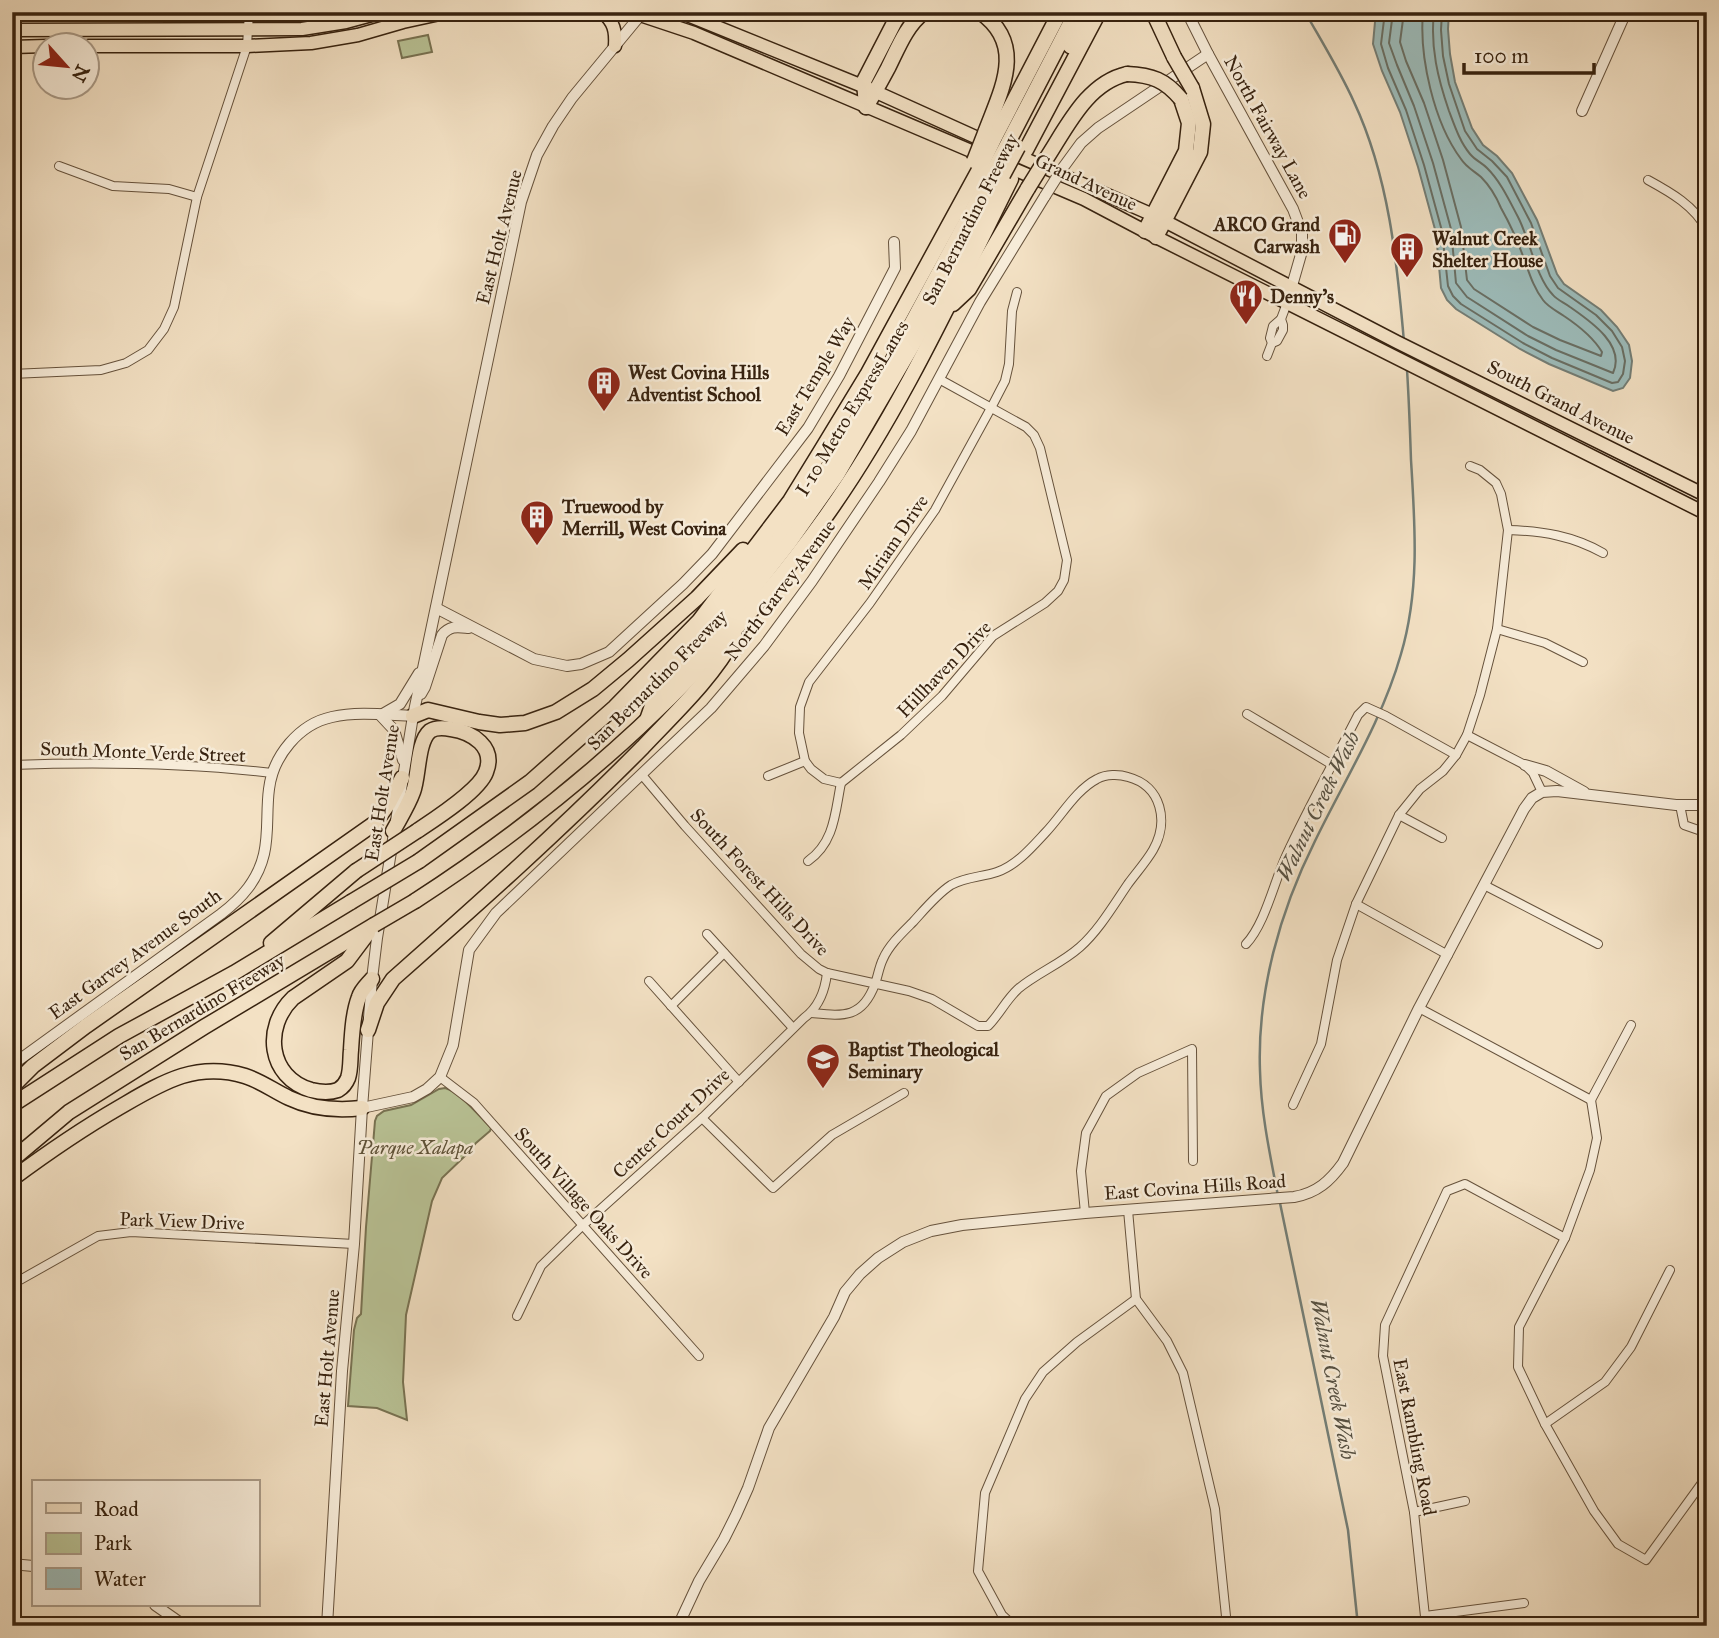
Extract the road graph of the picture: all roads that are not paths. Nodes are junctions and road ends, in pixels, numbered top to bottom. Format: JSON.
{"nodes":[{"id":1,"x":249,"y":12,"type":"edge"},
{"id":2,"x":383,"y":12,"type":"edge"},
{"id":3,"x":449,"y":12,"type":"edge"},
{"id":4,"x":602,"y":12,"type":"edge"},
{"id":5,"x":680,"y":12,"type":"edge"},
{"id":6,"x":901,"y":12,"type":"edge"},
{"id":7,"x":924,"y":12,"type":"edge"},
{"id":8,"x":980,"y":12,"type":"edge"},
{"id":9,"x":1060,"y":12,"type":"edge"},
{"id":10,"x":1076,"y":12,"type":"edge"},
{"id":11,"x":1088,"y":12,"type":"edge"},
{"id":12,"x":1099,"y":12,"type":"edge"},
{"id":13,"x":1153,"y":12,"type":"edge"},
{"id":14,"x":1187,"y":12,"type":"edge"},
{"id":15,"x":1626,"y":12,"type":"edge"},
{"id":16,"x":637,"y":13,"type":"edge"},
{"id":17,"x":692,"y":15,"type":"edge"},
{"id":18,"x":402,"y":17,"type":"edge"},
{"id":19,"x":12,"y":30,"type":"edge"},
{"id":20,"x":248,"y":30,"type":"junction"},
{"id":21,"x":102,"y":46,"type":"edge"},
{"id":22,"x":247,"y":46,"type":"junction"},
{"id":23,"x":615,"y":46,"type":"junction"},
{"id":24,"x":12,"y":47,"type":"edge"},
{"id":25,"x":32,"y":47,"type":"edge"},
{"id":26,"x":1208,"y":54,"type":"junction"},
{"id":27,"x":870,"y":90,"type":"junction"},
{"id":28,"x":866,"y":107,"type":"junction"},
{"id":29,"x":1581,"y":111,"type":"dead end"},
{"id":30,"x":1006,"y":142,"type":"junction"},
{"id":31,"x":59,"y":166,"type":"dead end"},
{"id":32,"x":992,"y":171,"type":"junction"},
{"id":33,"x":1648,"y":180,"type":"dead end"},
{"id":34,"x":197,"y":197,"type":"junction"},
{"id":35,"x":1158,"y":218,"type":"junction"},
{"id":36,"x":1707,"y":230,"type":"edge"},
{"id":37,"x":1151,"y":234,"type":"junction"},
{"id":38,"x":894,"y":242,"type":"dead end"},
{"id":39,"x":1291,"y":286,"type":"junction"},
{"id":40,"x":1017,"y":292,"type":"dead end"},
{"id":41,"x":1287,"y":303,"type":"junction"},
{"id":42,"x":944,"y":313,"type":"junction"},
{"id":43,"x":1397,"y":342,"type":"joint"},
{"id":44,"x":1267,"y":356,"type":"dead end"},
{"id":45,"x":1401,"y":359,"type":"joint"},
{"id":46,"x":12,"y":374,"type":"edge"},
{"id":47,"x":939,"y":379,"type":"junction"},
{"id":48,"x":991,"y":408,"type":"junction"},
{"id":49,"x":1470,"y":466,"type":"dead end"},
{"id":50,"x":1707,"y":496,"type":"edge"},
{"id":51,"x":790,"y":501,"type":"junction"},
{"id":52,"x":1707,"y":514,"type":"edge"},
{"id":53,"x":1508,"y":530,"type":"junction"},
{"id":54,"x":1603,"y":553,"type":"dead end"},
{"id":55,"x":436,"y":608,"type":"junction"},
{"id":56,"x":744,"y":621,"type":"junction"},
{"id":57,"x":477,"y":629,"type":"junction"},
{"id":58,"x":1497,"y":629,"type":"junction"},
{"id":59,"x":1583,"y":662,"type":"dead end"},
{"id":60,"x":423,"y":667,"type":"junction"},
{"id":61,"x":624,"y":698,"type":"junction"},
{"id":62,"x":416,"y":701,"type":"junction"},
{"id":63,"x":1247,"y":714,"type":"dead end"},
{"id":64,"x":380,"y":715,"type":"junction"},
{"id":65,"x":413,"y":716,"type":"junction"},
{"id":66,"x":646,"y":721,"type":"junction"},
{"id":67,"x":1467,"y":735,"type":"junction"},
{"id":68,"x":1455,"y":755,"type":"junction"},
{"id":69,"x":805,"y":761,"type":"junction"},
{"id":70,"x":1331,"y":764,"type":"junction"},
{"id":71,"x":12,"y":765,"type":"edge"},
{"id":72,"x":1525,"y":765,"type":"junction"},
{"id":73,"x":403,"y":771,"type":"junction"},
{"id":74,"x":272,"y":773,"type":"junction"},
{"id":75,"x":642,"y":775,"type":"junction"},
{"id":76,"x":768,"y":776,"type":"dead end"},
{"id":77,"x":841,"y":783,"type":"junction"},
{"id":78,"x":1542,"y":792,"type":"junction"},
{"id":79,"x":1587,"y":794,"type":"junction"},
{"id":80,"x":1680,"y":805,"type":"junction"},
{"id":81,"x":1707,"y":805,"type":"edge"},
{"id":82,"x":1399,"y":815,"type":"junction"},
{"id":83,"x":393,"y":831,"type":"junction"},
{"id":84,"x":1707,"y":833,"type":"edge"},
{"id":85,"x":1442,"y":838,"type":"dead end"},
{"id":86,"x":808,"y":860,"type":"dead end"},
{"id":87,"x":1484,"y":885,"type":"junction"},
{"id":88,"x":1356,"y":904,"type":"junction"},
{"id":89,"x":374,"y":925,"type":"junction"},
{"id":90,"x":707,"y":934,"type":"dead end"},
{"id":91,"x":1245,"y":944,"type":"dead end"},
{"id":92,"x":1598,"y":944,"type":"dead end"},
{"id":93,"x":724,"y":953,"type":"junction"},
{"id":94,"x":1448,"y":955,"type":"junction"},
{"id":95,"x":234,"y":973,"type":"junction"},
{"id":96,"x":827,"y":973,"type":"junction"},
{"id":97,"x":372,"y":979,"type":"junction"},
{"id":98,"x":649,"y":981,"type":"dead end"},
{"id":99,"x":874,"y":988,"type":"junction"},
{"id":100,"x":671,"y":1006,"type":"junction"},
{"id":101,"x":1419,"y":1007,"type":"junction"},
{"id":102,"x":811,"y":1013,"type":"junction"},
{"id":103,"x":1631,"y":1026,"type":"dead end"},
{"id":104,"x":793,"y":1028,"type":"junction"},
{"id":105,"x":368,"y":1030,"type":"junction"},
{"id":106,"x":12,"y":1065,"type":"edge"},
{"id":107,"x":440,"y":1077,"type":"junction"},
{"id":108,"x":739,"y":1082,"type":"junction"},
{"id":109,"x":12,"y":1087,"type":"edge"},
{"id":110,"x":904,"y":1093,"type":"dead end"},
{"id":111,"x":1591,"y":1100,"type":"junction"},
{"id":112,"x":12,"y":1105,"type":"edge"},
{"id":113,"x":1293,"y":1105,"type":"dead end"},
{"id":114,"x":362,"y":1108,"type":"junction"},
{"id":115,"x":702,"y":1118,"type":"junction"},
{"id":116,"x":12,"y":1160,"type":"edge"},
{"id":117,"x":1193,"y":1161,"type":"dead end"},
{"id":118,"x":12,"y":1179,"type":"edge"},
{"id":119,"x":1128,"y":1210,"type":"junction"},
{"id":120,"x":1085,"y":1213,"type":"junction"},
{"id":121,"x":583,"y":1225,"type":"junction"},
{"id":122,"x":1565,"y":1238,"type":"junction"},
{"id":123,"x":354,"y":1244,"type":"junction"},
{"id":124,"x":1670,"y":1270,"type":"dead end"},
{"id":125,"x":20,"y":1280,"type":"dead end"},
{"id":126,"x":1136,"y":1299,"type":"junction"},
{"id":127,"x":517,"y":1316,"type":"dead end"},
{"id":128,"x":698,"y":1356,"type":"dead end"},
{"id":129,"x":1545,"y":1424,"type":"junction"},
{"id":130,"x":1707,"y":1476,"type":"edge"},
{"id":131,"x":1465,"y":1501,"type":"dead end"},
{"id":132,"x":1414,"y":1512,"type":"junction"},
{"id":133,"x":12,"y":1564,"type":"edge"},
{"id":134,"x":32,"y":1566,"type":"edge"},
{"id":135,"x":1524,"y":1603,"type":"dead end"},
{"id":136,"x":156,"y":1606,"type":"edge"},
{"id":137,"x":1426,"y":1621,"type":"edge"},
{"id":138,"x":185,"y":1626,"type":"edge"},
{"id":139,"x":327,"y":1626,"type":"edge"},
{"id":140,"x":678,"y":1626,"type":"edge"},
{"id":141,"x":1014,"y":1626,"type":"edge"},
{"id":142,"x":1227,"y":1626,"type":"edge"}],
"edges":[{"from":1,"to":20,"type":"street"},
{"from":2,"to":20,"type":"main road"},
{"from":3,"to":18,"type":"main road"},
{"from":4,"to":23,"type":"main road"},
{"from":5,"to":17,"type":"main road","name":"Grand Avenue"},
{"from":6,"to":27,"type":"highway"},
{"from":7,"to":27,"type":"highway"},
{"from":8,"to":30,"type":"highway"},
{"from":9,"to":30,"type":"highway","name":"San Bernardino Freeway"},
{"from":10,"to":30,"type":"highway"},
{"from":11,"to":30,"type":"highway"},
{"from":12,"to":30,"type":"highway","name":"San Bernardino Freeway"},
{"from":13,"to":35,"type":"highway","bridge":true},
{"from":14,"to":26,"type":"street","name":"North Fairway Lane"},
{"from":15,"to":29,"type":"street"},
{"from":16,"to":23,"type":"street","name":"East Holt Avenue"},
{"from":16,"to":28,"type":"main road","name":"Grand Avenue"},
{"from":17,"to":27,"type":"main road","name":"Grand Avenue"},
{"from":18,"to":22,"type":"main road"},
{"from":19,"to":20,"type":"main road"},
{"from":20,"to":22,"type":"street"},
{"from":21,"to":22,"type":"main road"},
{"from":22,"to":34,"type":"street"},
{"from":23,"to":55,"type":"street","name":"East Holt Avenue"},
{"from":24,"to":25,"type":"main road"},
{"from":26,"to":39,"type":"street","name":"North Fairway Lane"},
{"from":26,"to":47,"type":"street","name":"North Garvey Avenue","bridge":true},
{"from":27,"to":28,"type":"highway"},
{"from":27,"to":35,"type":"main road","name":"Grand Avenue"},
{"from":28,"to":37,"type":"main road","name":"Grand Avenue"},
{"from":30,"to":32,"type":"highway","bridge":true},
{"from":30,"to":32,"type":"highway","name":"San Bernardino Freeway"},
{"from":31,"to":34,"type":"street"},
{"from":32,"to":42,"type":"highway","name":"San Bernardino Freeway"},
{"from":32,"to":51,"type":"highway","name":"San Bernardino Freeway"},
{"from":32,"to":61,"type":"highway","name":"I-10 Metro ExpressLanes"},
{"from":32,"to":66,"type":"highway","name":"I-10 Metro ExpressLanes"},
{"from":33,"to":36,"type":"street"},
{"from":34,"to":46,"type":"street"},
{"from":35,"to":37,"type":"highway"},
{"from":35,"to":39,"type":"main road","name":"Grand Avenue"},
{"from":35,"to":42,"type":"highway","bridge":true},
{"from":37,"to":41,"type":"main road","name":"Grand Avenue"},
{"from":38,"to":57,"type":"street","name":"East Temple Way"},
{"from":39,"to":41,"type":"street","name":"North Fairway Lane"},
{"from":39,"to":43,"type":"main road","name":"Grand Avenue"},
{"from":40,"to":48,"type":"street","name":"Miriam Drive"},
{"from":41,"to":44,"type":"street"},
{"from":41,"to":45,"type":"main road","name":"Grand Avenue"},
{"from":42,"to":56,"type":"highway","name":"San Bernardino Freeway"},
{"from":43,"to":50,"type":"main road","name":"South Grand Avenue"},
{"from":45,"to":52,"type":"main road","name":"South Grand Avenue"},
{"from":47,"to":48,"type":"street","name":"Hillhaven Drive"},
{"from":47,"to":75,"type":"street","name":"North Garvey Avenue"},
{"from":48,"to":69,"type":"street","name":"Miriam Drive"},
{"from":48,"to":77,"type":"street","name":"Hillhaven Drive"},
{"from":49,"to":53,"type":"street"},
{"from":51,"to":61,"type":"highway","name":"San Bernardino Freeway"},
{"from":51,"to":65,"type":"highway"},
{"from":53,"to":54,"type":"street"},
{"from":53,"to":58,"type":"street"},
{"from":55,"to":57,"type":"street","name":"East Temple Way"},
{"from":55,"to":60,"type":"street","name":"East Holt Avenue"},
{"from":56,"to":66,"type":"highway","name":"San Bernardino Freeway"},
{"from":56,"to":105,"type":"highway"},
{"from":57,"to":62,"type":"street"},
{"from":58,"to":59,"type":"street"},
{"from":58,"to":67,"type":"street"},
{"from":60,"to":62,"type":"street","name":"East Holt Avenue"},
{"from":60,"to":64,"type":"street"},
{"from":61,"to":95,"type":"highway","name":"San Bernardino Freeway","bridge":true},
{"from":62,"to":65,"type":"street","name":"East Holt Avenue"},
{"from":63,"to":70,"type":"street"},
{"from":64,"to":65,"type":"street","name":"East Garvey Avenue South"},
{"from":64,"to":73,"type":"street"},
{"from":64,"to":74,"type":"street","name":"East Garvey Avenue South"},
{"from":65,"to":73,"type":"street","name":"East Holt Avenue"},
{"from":66,"to":89,"type":"highway","name":"San Bernardino Freeway","bridge":true},
{"from":67,"to":68,"type":"street"},
{"from":67,"to":72,"type":"street"},
{"from":68,"to":70,"type":"street"},
{"from":68,"to":82,"type":"street"},
{"from":69,"to":76,"type":"street"},
{"from":69,"to":77,"type":"street"},
{"from":70,"to":91,"type":"street"},
{"from":71,"to":74,"type":"street","name":"South Monte Verde Street"},
{"from":72,"to":78,"type":"street"},
{"from":72,"to":79,"type":"street"},
{"from":73,"to":83,"type":"street","name":"East Holt Avenue"},
{"from":73,"to":109,"type":"highway"},
{"from":74,"to":106,"type":"street","name":"East Garvey Avenue South"},
{"from":75,"to":96,"type":"street","name":"South Forest Hills Drive"},
{"from":75,"to":107,"type":"street","name":"North Garvey Avenue"},
{"from":77,"to":86,"type":"street"},
{"from":78,"to":79,"type":"street"},
{"from":78,"to":87,"type":"street","name":"East Covina Hills Road"},
{"from":79,"to":80,"type":"street"},
{"from":80,"to":81,"type":"street"},
{"from":80,"to":84,"type":"street"},
{"from":82,"to":85,"type":"street"},
{"from":82,"to":88,"type":"street"},
{"from":83,"to":95,"type":"highway","bridge":true},
{"from":83,"to":97,"type":"street","name":"East Holt Avenue"},
{"from":87,"to":92,"type":"street"},
{"from":87,"to":94,"type":"street","name":"East Covina Hills Road"},
{"from":88,"to":94,"type":"street"},
{"from":88,"to":113,"type":"street"},
{"from":89,"to":97,"type":"highway"},
{"from":89,"to":116,"type":"highway","name":"San Bernardino Freeway"},
{"from":90,"to":93,"type":"street"},
{"from":93,"to":100,"type":"street"},
{"from":93,"to":104,"type":"street"},
{"from":94,"to":101,"type":"street","name":"East Covina Hills Road"},
{"from":95,"to":112,"type":"highway","name":"San Bernardino Freeway"},
{"from":96,"to":99,"type":"street","name":"South Forest Hills Drive"},
{"from":96,"to":102,"type":"street"},
{"from":97,"to":105,"type":"street","name":"East Holt Avenue"},
{"from":98,"to":100,"type":"street"},
{"from":99,"to":99,"type":"street","name":"South Forest Hills Drive"},
{"from":99,"to":102,"type":"street"},
{"from":100,"to":108,"type":"street"},
{"from":101,"to":111,"type":"street"},
{"from":101,"to":119,"type":"street","name":"East Covina Hills Road"},
{"from":102,"to":104,"type":"street","name":"Center Court Drive"},
{"from":103,"to":111,"type":"street"},
{"from":104,"to":108,"type":"street","name":"Center Court Drive"},
{"from":105,"to":114,"type":"street","name":"East Holt Avenue"},
{"from":107,"to":114,"type":"street"},
{"from":107,"to":121,"type":"street","name":"South Village Oaks Drive"},
{"from":108,"to":115,"type":"street","name":"Center Court Drive"},
{"from":110,"to":115,"type":"street"},
{"from":111,"to":122,"type":"street"},
{"from":114,"to":118,"type":"highway"},
{"from":114,"to":123,"type":"street","name":"East Holt Avenue"},
{"from":115,"to":121,"type":"street","name":"Center Court Drive"},
{"from":117,"to":120,"type":"street"},
{"from":119,"to":120,"type":"street","name":"East Covina Hills Road"},
{"from":119,"to":126,"type":"street"},
{"from":120,"to":140,"type":"street","name":"East Covina Hills Road"},
{"from":121,"to":127,"type":"street","name":"Center Court Drive"},
{"from":121,"to":128,"type":"street","name":"South Village Oaks Drive"},
{"from":122,"to":129,"type":"street"},
{"from":122,"to":132,"type":"street","name":"East Rambling Road"},
{"from":123,"to":125,"type":"street","name":"Park View Drive"},
{"from":123,"to":139,"type":"street","name":"East Holt Avenue"},
{"from":124,"to":129,"type":"street"},
{"from":126,"to":141,"type":"street"},
{"from":126,"to":142,"type":"street"},
{"from":129,"to":130,"type":"street"},
{"from":131,"to":132,"type":"street"},
{"from":132,"to":137,"type":"street","name":"East Rambling Road"},
{"from":133,"to":134,"type":"street"},
{"from":135,"to":137,"type":"street"},
{"from":136,"to":138,"type":"street"}]}
